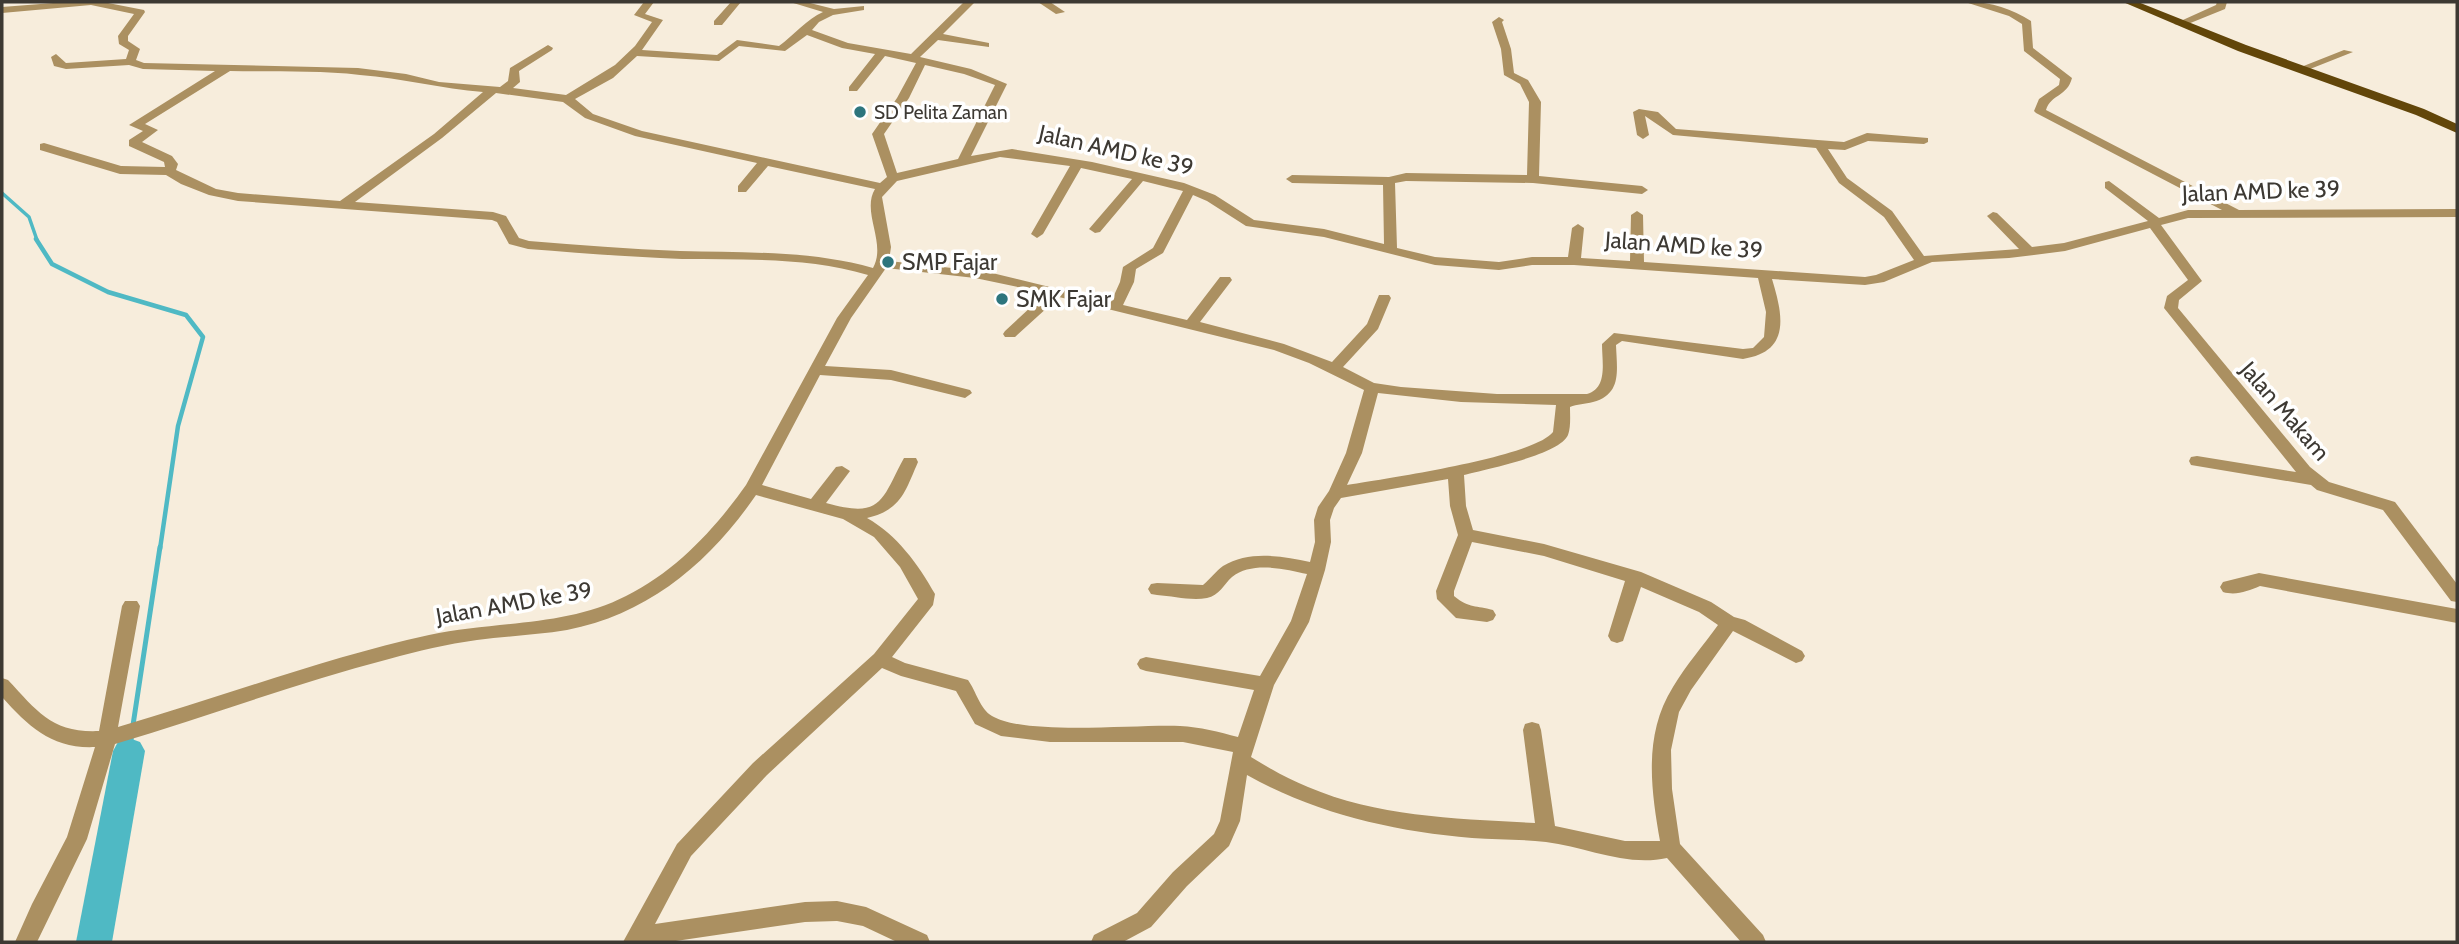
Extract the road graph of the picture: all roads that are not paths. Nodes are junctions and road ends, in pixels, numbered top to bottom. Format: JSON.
{"nodes":[{"id":1,"x":89,"y":2,"type":"edge"},
{"id":2,"x":649,"y":2,"type":"edge"},
{"id":3,"x":736,"y":2,"type":"edge"},
{"id":4,"x":795,"y":2,"type":"edge"},
{"id":5,"x":970,"y":2,"type":"edge"},
{"id":6,"x":1043,"y":2,"type":"edge"},
{"id":7,"x":1970,"y":2,"type":"edge"},
{"id":8,"x":2129,"y":2,"type":"edge"},
{"id":9,"x":2222,"y":2,"type":"edge"},
{"id":10,"x":860,"y":8,"type":"dead end"},
{"id":11,"x":2,"y":10,"type":"edge"},
{"id":12,"x":831,"y":11,"type":"junction"},
{"id":13,"x":1060,"y":12,"type":"dead end"},
{"id":14,"x":1499,"y":20,"type":"dead end"},
{"id":15,"x":718,"y":23,"type":"dead end"},
{"id":16,"x":2179,"y":24,"type":"junction"},
{"id":17,"x":806,"y":31,"type":"junction"},
{"id":18,"x":935,"y":36,"type":"junction"},
{"id":19,"x":985,"y":45,"type":"dead end"},
{"id":20,"x":548,"y":48,"type":"dead end"},
{"id":21,"x":2348,"y":52,"type":"dead end"},
{"id":22,"x":636,"y":53,"type":"junction"},
{"id":23,"x":882,"y":53,"type":"junction"},
{"id":24,"x":56,"y":57,"type":"dead end"},
{"id":25,"x":918,"y":59,"type":"junction"},
{"id":26,"x":130,"y":62,"type":"junction"},
{"id":27,"x":229,"y":68,"type":"junction"},
{"id":28,"x":2301,"y":69,"type":"junction"},
{"id":29,"x":1007,"y":72,"type":"dead end"},
{"id":30,"x":1001,"y":84,"type":"junction"},
{"id":31,"x":853,"y":89,"type":"dead end"},
{"id":32,"x":498,"y":90,"type":"junction"},
{"id":33,"x":567,"y":99,"type":"junction"},
{"id":34,"x":2457,"y":129,"type":"edge"},
{"id":35,"x":1643,"y":135,"type":"dead end"},
{"id":36,"x":1924,"y":140,"type":"dead end"},
{"id":37,"x":1820,"y":145,"type":"junction"},
{"id":38,"x":44,"y":147,"type":"dead end"},
{"id":39,"x":765,"y":162,"type":"junction"},
{"id":40,"x":962,"y":163,"type":"junction"},
{"id":41,"x":1078,"y":163,"type":"junction"},
{"id":42,"x":169,"y":171,"type":"junction"},
{"id":43,"x":1140,"y":177,"type":"junction"},
{"id":44,"x":1292,"y":179,"type":"dead end"},
{"id":45,"x":1533,"y":179,"type":"junction"},
{"id":46,"x":1390,"y":181,"type":"junction"},
{"id":47,"x":887,"y":182,"type":"junction"},
{"id":48,"x":2109,"y":186,"type":"dead end"},
{"id":49,"x":742,"y":188,"type":"dead end"},
{"id":50,"x":1190,"y":190,"type":"junction"},
{"id":51,"x":1642,"y":190,"type":"dead end"},
{"id":52,"x":344,"y":204,"type":"junction"},
{"id":53,"x":2238,"y":213,"type":"junction"},
{"id":54,"x":2457,"y":213,"type":"edge"},
{"id":55,"x":1637,"y":215,"type":"dead end"},
{"id":56,"x":1993,"y":216,"type":"dead end"},
{"id":57,"x":2155,"y":222,"type":"junction"},
{"id":58,"x":1578,"y":228,"type":"dead end"},
{"id":59,"x":1096,"y":229,"type":"dead end"},
{"id":60,"x":1037,"y":234,"type":"dead end"},
{"id":61,"x":1391,"y":250,"type":"junction"},
{"id":62,"x":2029,"y":251,"type":"junction"},
{"id":63,"x":1574,"y":261,"type":"junction"},
{"id":64,"x":1922,"y":262,"type":"junction"},
{"id":65,"x":1637,"y":266,"type":"junction"},
{"id":66,"x":880,"y":268,"type":"junction"},
{"id":67,"x":1764,"y":275,"type":"junction"},
{"id":68,"x":1225,"y":280,"type":"dead end"},
{"id":69,"x":1057,"y":291,"type":"junction"},
{"id":70,"x":1384,"y":298,"type":"dead end"},
{"id":71,"x":1115,"y":307,"type":"junction"},
{"id":72,"x":1192,"y":323,"type":"junction"},
{"id":73,"x":1010,"y":334,"type":"dead end"},
{"id":74,"x":1334,"y":368,"type":"junction"},
{"id":75,"x":816,"y":370,"type":"junction"},
{"id":76,"x":1372,"y":387,"type":"junction"},
{"id":77,"x":965,"y":393,"type":"dead end"},
{"id":78,"x":1569,"y":400,"type":"junction"},
{"id":79,"x":2197,"y":461,"type":"dead end"},
{"id":80,"x":910,"y":462,"type":"dead end"},
{"id":81,"x":842,"y":471,"type":"dead end"},
{"id":82,"x":1456,"y":472,"type":"junction"},
{"id":83,"x":2314,"y":480,"type":"junction"},
{"id":84,"x":752,"y":488,"type":"junction"},
{"id":85,"x":2379,"y":490,"type":"dead end"},
{"id":86,"x":1336,"y":493,"type":"junction"},
{"id":87,"x":816,"y":504,"type":"junction"},
{"id":88,"x":2389,"y":506,"type":"junction"},
{"id":89,"x":848,"y":515,"type":"junction"},
{"id":90,"x":1466,"y":535,"type":"junction"},
{"id":91,"x":1317,"y":570,"type":"junction"},
{"id":92,"x":1635,"y":577,"type":"junction"},
{"id":93,"x":2230,"y":587,"type":"dead end"},
{"id":94,"x":1157,"y":589,"type":"dead end"},
{"id":95,"x":2456,"y":592,"type":"edge"},
{"id":96,"x":131,"y":606,"type":"dead end"},
{"id":97,"x":1487,"y":615,"type":"dead end"},
{"id":98,"x":2457,"y":616,"type":"edge"},
{"id":99,"x":1729,"y":623,"type":"junction"},
{"id":100,"x":1617,"y":636,"type":"dead end"},
{"id":101,"x":1797,"y":656,"type":"dead end"},
{"id":102,"x":880,"y":659,"type":"junction"},
{"id":103,"x":1146,"y":664,"type":"dead end"},
{"id":104,"x":1265,"y":684,"type":"junction"},
{"id":105,"x":2,"y":685,"type":"edge"},
{"id":106,"x":1532,"y":730,"type":"dead end"},
{"id":107,"x":107,"y":738,"type":"junction"},
{"id":108,"x":1243,"y":754,"type":"junction"},
{"id":109,"x":1546,"y":833,"type":"junction"},
{"id":110,"x":1671,"y":848,"type":"junction"},
{"id":111,"x":635,"y":940,"type":"edge"},
{"id":112,"x":26,"y":942,"type":"edge"},
{"id":113,"x":919,"y":942,"type":"edge"},
{"id":114,"x":1102,"y":942,"type":"edge"},
{"id":115,"x":1755,"y":942,"type":"edge"}],
"edges":[{"from":1,"to":11,"type":"street"},
{"from":1,"to":26,"type":"street"},
{"from":2,"to":22,"type":"street"},
{"from":3,"to":15,"type":"street"},
{"from":4,"to":12,"type":"street"},
{"from":5,"to":18,"type":"street"},
{"from":6,"to":13,"type":"street"},
{"from":7,"to":53,"type":"street"},
{"from":8,"to":16,"type":"main road"},
{"from":9,"to":16,"type":"street"},
{"from":10,"to":12,"type":"street"},
{"from":12,"to":17,"type":"street"},
{"from":14,"to":45,"type":"street"},
{"from":16,"to":28,"type":"main road"},
{"from":17,"to":22,"type":"street"},
{"from":17,"to":23,"type":"street"},
{"from":18,"to":19,"type":"street"},
{"from":18,"to":25,"type":"street"},
{"from":20,"to":32,"type":"street"},
{"from":21,"to":28,"type":"street"},
{"from":22,"to":33,"type":"street"},
{"from":23,"to":25,"type":"street"},
{"from":23,"to":31,"type":"street"},
{"from":24,"to":26,"type":"street"},
{"from":25,"to":30,"type":"street"},
{"from":25,"to":47,"type":"street"},
{"from":26,"to":27,"type":"street"},
{"from":27,"to":32,"type":"street"},
{"from":27,"to":42,"type":"street"},
{"from":28,"to":34,"type":"main road"},
{"from":29,"to":30,"type":"street"},
{"from":30,"to":40,"type":"street"},
{"from":32,"to":33,"type":"street"},
{"from":32,"to":52,"type":"street"},
{"from":33,"to":39,"type":"street"},
{"from":35,"to":37,"type":"street"},
{"from":36,"to":37,"type":"street"},
{"from":37,"to":64,"type":"street"},
{"from":38,"to":42,"type":"street"},
{"from":39,"to":47,"type":"street"},
{"from":39,"to":49,"type":"street"},
{"from":40,"to":41,"type":"street","name":"Jalan AMD ke 39"},
{"from":40,"to":47,"type":"street","name":"Jalan AMD ke 39"},
{"from":41,"to":43,"type":"street","name":"Jalan AMD ke 39"},
{"from":41,"to":60,"type":"street"},
{"from":42,"to":52,"type":"street"},
{"from":43,"to":50,"type":"street","name":"Jalan AMD ke 39"},
{"from":43,"to":59,"type":"street"},
{"from":44,"to":46,"type":"street"},
{"from":45,"to":46,"type":"street"},
{"from":45,"to":51,"type":"street"},
{"from":46,"to":61,"type":"street"},
{"from":47,"to":66,"type":"street"},
{"from":48,"to":57,"type":"street"},
{"from":50,"to":61,"type":"street","name":"Jalan AMD ke 39"},
{"from":50,"to":71,"type":"street"},
{"from":52,"to":66,"type":"street"},
{"from":53,"to":54,"type":"street","name":"Jalan AMD ke 39"},
{"from":53,"to":57,"type":"street","name":"Jalan AMD ke 39"},
{"from":55,"to":65,"type":"street"},
{"from":56,"to":62,"type":"street"},
{"from":57,"to":62,"type":"street","name":"Jalan AMD ke 39"},
{"from":57,"to":83,"type":"street","name":"Jalan Makam"},
{"from":58,"to":63,"type":"street"},
{"from":61,"to":63,"type":"street","name":"Jalan AMD ke 39"},
{"from":62,"to":64,"type":"street","name":"Jalan AMD ke 39"},
{"from":63,"to":65,"type":"street","name":"Jalan AMD ke 39"},
{"from":64,"to":67,"type":"street","name":"Jalan AMD ke 39"},
{"from":65,"to":67,"type":"street","name":"Jalan AMD ke 39"},
{"from":66,"to":69,"type":"street"},
{"from":66,"to":75,"type":"street","name":"Jalan AMD ke 39"},
{"from":67,"to":78,"type":"street"},
{"from":68,"to":72,"type":"street"},
{"from":69,"to":71,"type":"street"},
{"from":69,"to":73,"type":"street"},
{"from":70,"to":74,"type":"street"},
{"from":71,"to":72,"type":"street"},
{"from":72,"to":74,"type":"street"},
{"from":74,"to":76,"type":"street"},
{"from":75,"to":77,"type":"street"},
{"from":75,"to":84,"type":"street","name":"Jalan AMD ke 39"},
{"from":76,"to":78,"type":"street"},
{"from":76,"to":86,"type":"street"},
{"from":78,"to":82,"type":"street"},
{"from":79,"to":83,"type":"street"},
{"from":80,"to":89,"type":"street"},
{"from":81,"to":87,"type":"street"},
{"from":82,"to":86,"type":"street"},
{"from":82,"to":90,"type":"street"},
{"from":83,"to":88,"type":"street","name":"Jalan Makam"},
{"from":84,"to":87,"type":"street"},
{"from":84,"to":107,"type":"street","name":"Jalan AMD ke 39"},
{"from":85,"to":88,"type":"street"},
{"from":86,"to":91,"type":"street"},
{"from":87,"to":89,"type":"street"},
{"from":88,"to":95,"type":"street"},
{"from":89,"to":102,"type":"street"},
{"from":90,"to":92,"type":"street"},
{"from":90,"to":97,"type":"street"},
{"from":91,"to":94,"type":"street"},
{"from":91,"to":104,"type":"street"},
{"from":92,"to":99,"type":"street"},
{"from":92,"to":100,"type":"street"},
{"from":93,"to":98,"type":"street"},
{"from":96,"to":107,"type":"street"},
{"from":99,"to":101,"type":"street"},
{"from":99,"to":110,"type":"street"},
{"from":102,"to":108,"type":"street"},
{"from":102,"to":111,"type":"street"},
{"from":103,"to":104,"type":"street"},
{"from":104,"to":108,"type":"street"},
{"from":105,"to":107,"type":"street","name":"Jalan AMD ke 39"},
{"from":106,"to":109,"type":"street"},
{"from":107,"to":112,"type":"street"},
{"from":108,"to":109,"type":"street"},
{"from":108,"to":114,"type":"street"},
{"from":109,"to":110,"type":"street"},
{"from":110,"to":115,"type":"street"},
{"from":111,"to":113,"type":"street"}]}
